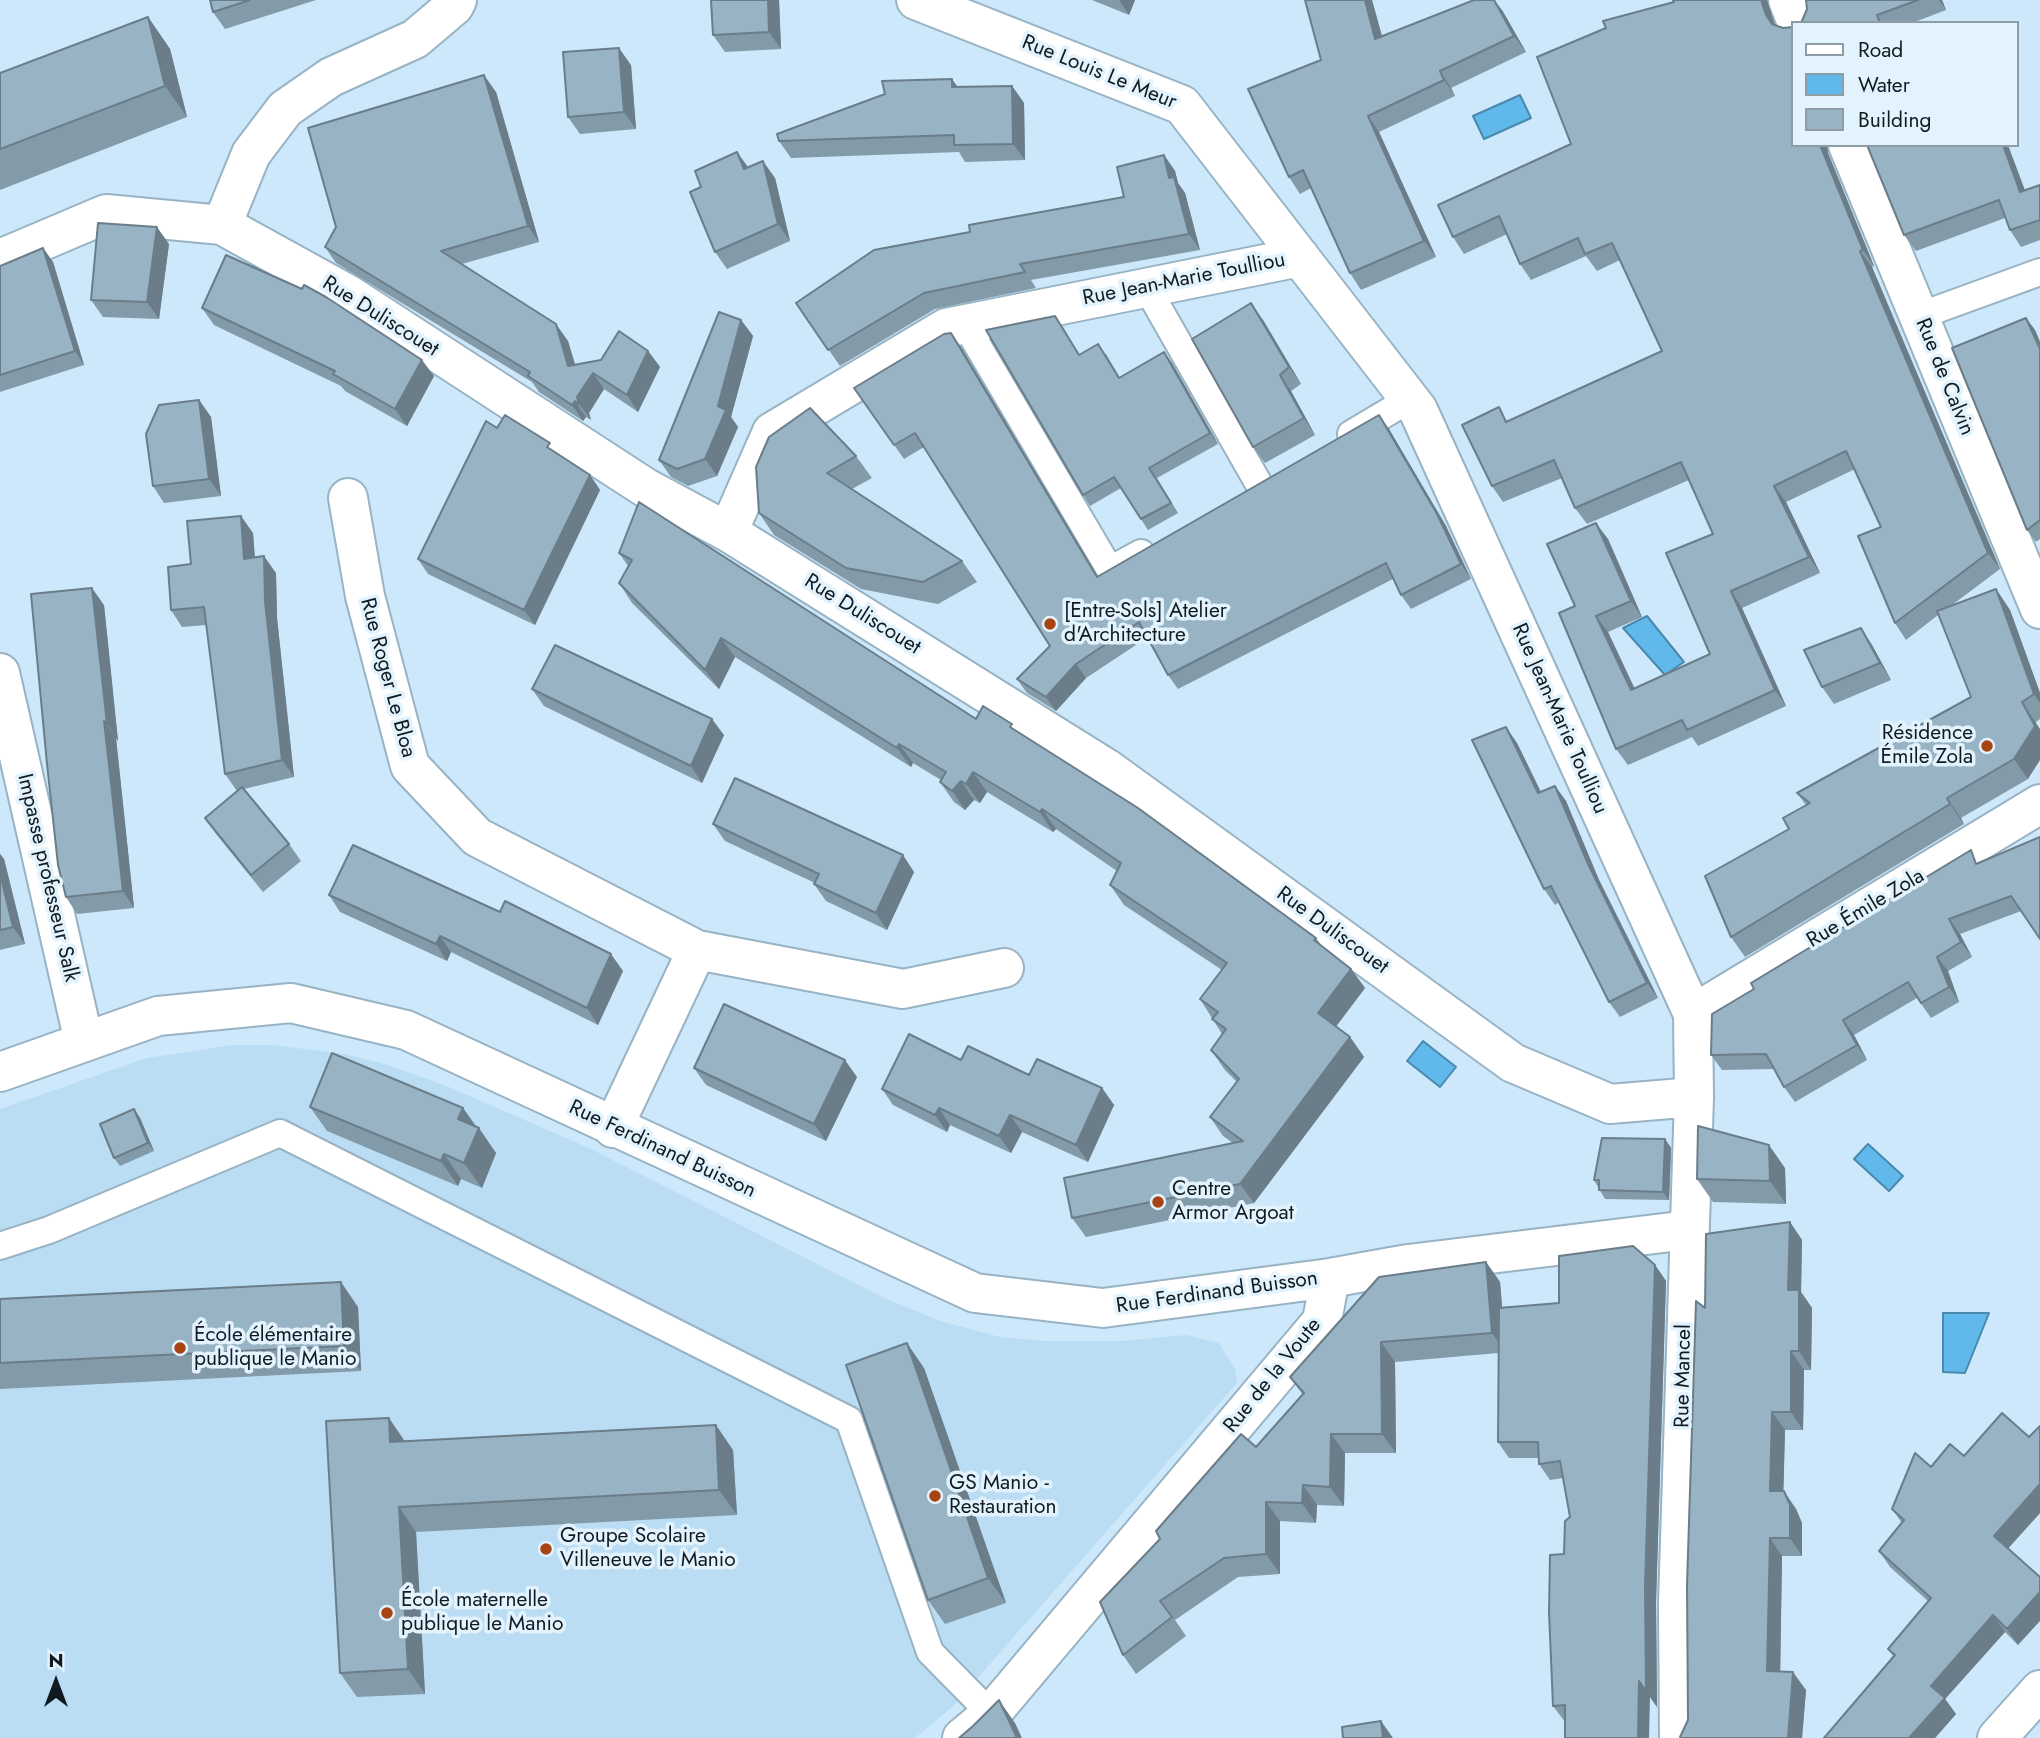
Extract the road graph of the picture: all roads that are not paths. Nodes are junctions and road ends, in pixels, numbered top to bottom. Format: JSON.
{"nodes":[{"id":1,"x":457,"y":0,"type":"edge"},
{"id":2,"x":916,"y":0,"type":"edge"},
{"id":3,"x":1788,"y":0,"type":"edge"},
{"id":4,"x":1796,"y":21,"type":"edge"},
{"id":5,"x":1849,"y":147,"type":"edge"},
{"id":6,"x":222,"y":225,"type":"junction"},
{"id":7,"x":1300,"y":257,"type":"junction"},
{"id":8,"x":0,"y":259,"type":"edge"},
{"id":9,"x":2040,"y":272,"type":"edge"},
{"id":10,"x":1147,"y":288,"type":"junction"},
{"id":11,"x":1919,"y":316,"type":"junction"},
{"id":12,"x":965,"y":324,"type":"junction"},
{"id":13,"x":1410,"y":399,"type":"junction"},
{"id":14,"x":1329,"y":446,"type":"edge"},
{"id":15,"x":1283,"y":473,"type":"edge"},
{"id":16,"x":1260,"y":486,"type":"junction"},
{"id":17,"x":348,"y":498,"type":"dead end"},
{"id":18,"x":1237,"y":499,"type":"edge"},
{"id":19,"x":728,"y":532,"type":"junction"},
{"id":20,"x":1168,"y":538,"type":"edge"},
{"id":21,"x":2040,"y":609,"type":"edge"},
{"id":22,"x":0,"y":673,"type":"edge"},
{"id":23,"x":2040,"y":804,"type":"edge"},
{"id":24,"x":697,"y":950,"type":"junction"},
{"id":25,"x":1004,"y":968,"type":"dead end"},
{"id":26,"x":1693,"y":1014,"type":"junction"},
{"id":27,"x":85,"y":1042,"type":"junction"},
{"id":28,"x":0,"y":1072,"type":"edge"},
{"id":29,"x":1694,"y":1097,"type":"junction"},
{"id":30,"x":614,"y":1128,"type":"junction"},
{"id":31,"x":1688,"y":1230,"type":"junction"},
{"id":32,"x":0,"y":1246,"type":"edge"},
{"id":33,"x":1330,"y":1278,"type":"junction"},
{"id":34,"x":2040,"y":1690,"type":"edge"},
{"id":35,"x":991,"y":1714,"type":"junction"},
{"id":36,"x":962,"y":1738,"type":"edge"},
{"id":37,"x":1679,"y":1738,"type":"edge"},
{"id":38,"x":1997,"y":1738,"type":"edge"}],
"edges":[{"from":1,"to":6,"type":"street"},
{"from":2,"to":7,"type":"street","name":"Rue Louis Le Meur"},
{"from":3,"to":4,"type":"street"},
{"from":5,"to":11,"type":"street","name":"Rue de Calvin"},
{"from":6,"to":8,"type":"street","name":"Rue Duliscouet"},
{"from":6,"to":19,"type":"street","name":"Rue Duliscouet"},
{"from":7,"to":10,"type":"street","name":"Rue Jean-Marie Toulliou"},
{"from":7,"to":13,"type":"street","name":"Rue Jean-Marie Toulliou"},
{"from":9,"to":11,"type":"lane"},
{"from":10,"to":12,"type":"street","name":"Rue Jean-Marie Toulliou"},
{"from":10,"to":16,"type":"lane"},
{"from":11,"to":21,"type":"street","name":"Rue de Calvin"},
{"from":12,"to":19,"type":"street","name":"Rue Jean-Marie Toulliou"},
{"from":12,"to":20,"type":"lane"},
{"from":13,"to":14,"type":"lane"},
{"from":13,"to":26,"type":"street","name":"Rue Jean-Marie Toulliou"},
{"from":15,"to":16,"type":"lane"},
{"from":16,"to":18,"type":"lane"},
{"from":17,"to":24,"type":"street","name":"Rue Roger Le Bloa"},
{"from":19,"to":29,"type":"street","name":"Rue Duliscouet"},
{"from":22,"to":27,"type":"street","name":"Impasse professeur Salk"},
{"from":23,"to":26,"type":"street","name":"Rue Émile Zola"},
{"from":24,"to":25,"type":"street","name":"Rue Roger Le Bloa"},
{"from":24,"to":30,"type":"street"},
{"from":26,"to":29,"type":"street","name":"Rue Mancel"},
{"from":27,"to":28,"type":"street","name":"Rue Ferdinand Buisson"},
{"from":27,"to":30,"type":"street","name":"Rue Ferdinand Buisson"},
{"from":29,"to":31,"type":"street","name":"Rue Mancel"},
{"from":30,"to":33,"type":"street","name":"Rue Ferdinand Buisson"},
{"from":31,"to":33,"type":"street"},
{"from":31,"to":37,"type":"street","name":"Rue Mancel"},
{"from":32,"to":35,"type":"lane"},
{"from":33,"to":35,"type":"street","name":"Rue de la Voute"},
{"from":34,"to":38,"type":"street"},
{"from":35,"to":36,"type":"street","name":"Rue de la Voute"}]}
